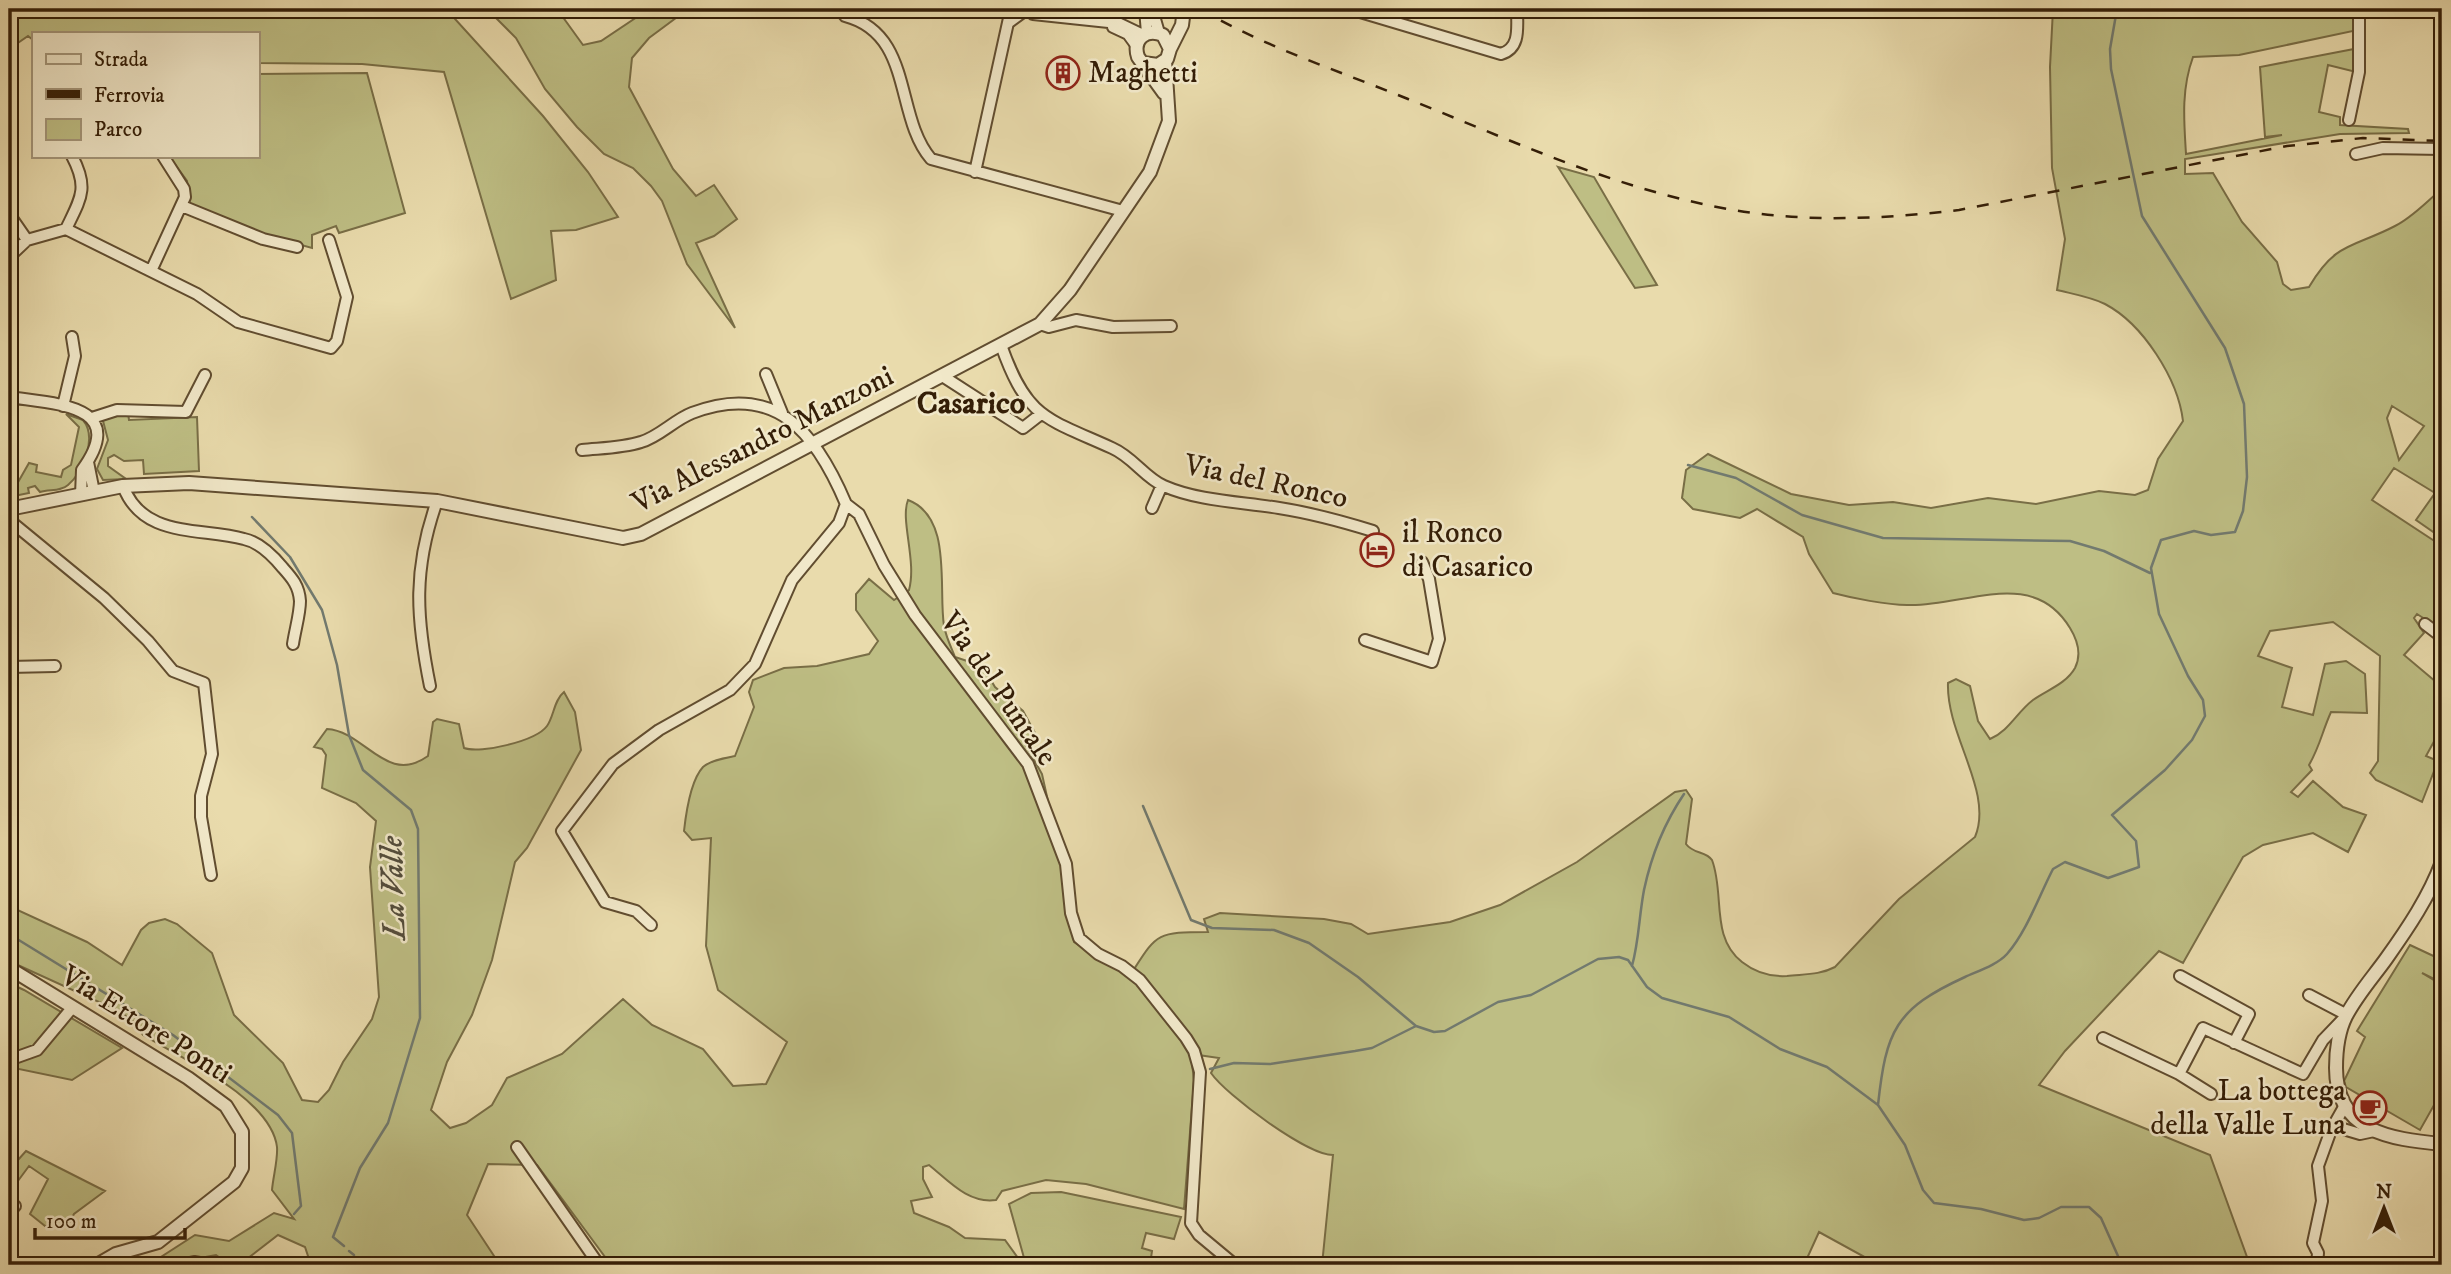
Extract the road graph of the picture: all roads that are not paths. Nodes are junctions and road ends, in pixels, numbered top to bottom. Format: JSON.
{"nodes":[{"id":1,"x":841,"y":9,"type":"edge"},
{"id":2,"x":1011,"y":9,"type":"edge"},
{"id":3,"x":1145,"y":9,"type":"edge"},
{"id":4,"x":1152,"y":9,"type":"edge"},
{"id":5,"x":1350,"y":9,"type":"edge"},
{"id":6,"x":1517,"y":9,"type":"edge"},
{"id":7,"x":2359,"y":9,"type":"edge"},
{"id":8,"x":1030,"y":11,"type":"edge"},
{"id":9,"x":1183,"y":11,"type":"edge"},
{"id":10,"x":1008,"y":23,"type":"junction"},
{"id":11,"x":1149,"y":36,"type":"junction"},
{"id":12,"x":1168,"y":55,"type":"junction"},
{"id":13,"x":1143,"y":63,"type":"junction"},
{"id":14,"x":1166,"y":96,"type":"junction"},
{"id":15,"x":2349,"y":120,"type":"dead end"},
{"id":16,"x":2442,"y":149,"type":"edge"},
{"id":17,"x":2356,"y":153,"type":"dead end"},
{"id":18,"x":73,"y":158,"type":"edge"},
{"id":19,"x":164,"y":158,"type":"edge"},
{"id":20,"x":975,"y":172,"type":"junction"},
{"id":21,"x":182,"y":206,"type":"junction"},
{"id":22,"x":1123,"y":211,"type":"junction"},
{"id":23,"x":9,"y":214,"type":"edge"},
{"id":24,"x":66,"y":229,"type":"junction"},
{"id":25,"x":27,"y":240,"type":"junction"},
{"id":26,"x":329,"y":240,"type":"dead end"},
{"id":27,"x":297,"y":247,"type":"dead end"},
{"id":28,"x":9,"y":257,"type":"edge"},
{"id":29,"x":151,"y":271,"type":"junction"},
{"id":30,"x":1040,"y":324,"type":"junction"},
{"id":31,"x":1171,"y":326,"type":"dead end"},
{"id":32,"x":72,"y":337,"type":"dead end"},
{"id":33,"x":1001,"y":345,"type":"junction"},
{"id":34,"x":766,"y":374,"type":"dead end"},
{"id":35,"x":205,"y":375,"type":"dead end"},
{"id":36,"x":944,"y":377,"type":"junction"},
{"id":37,"x":9,"y":397,"type":"edge"},
{"id":38,"x":63,"y":406,"type":"junction"},
{"id":39,"x":782,"y":413,"type":"junction"},
{"id":40,"x":1041,"y":414,"type":"junction"},
{"id":41,"x":92,"y":418,"type":"junction"},
{"id":42,"x":815,"y":444,"type":"junction"},
{"id":43,"x":582,"y":450,"type":"dead end"},
{"id":44,"x":88,"y":462,"type":"junction"},
{"id":45,"x":1162,"y":485,"type":"junction"},
{"id":46,"x":123,"y":486,"type":"junction"},
{"id":47,"x":94,"y":492,"type":"junction"},
{"id":48,"x":81,"y":495,"type":"junction"},
{"id":49,"x":437,"y":501,"type":"junction"},
{"id":50,"x":846,"y":505,"type":"junction"},
{"id":51,"x":1152,"y":508,"type":"dead end"},
{"id":52,"x":9,"y":509,"type":"edge"},
{"id":53,"x":9,"y":520,"type":"edge"},
{"id":54,"x":1373,"y":531,"type":"dead end"},
{"id":55,"x":1422,"y":562,"type":"dead end"},
{"id":56,"x":2425,"y":624,"type":"dead end"},
{"id":57,"x":2442,"y":637,"type":"edge"},
{"id":58,"x":1365,"y":640,"type":"dead end"},
{"id":59,"x":293,"y":644,"type":"dead end"},
{"id":60,"x":55,"y":666,"type":"dead end"},
{"id":61,"x":9,"y":667,"type":"edge"},
{"id":62,"x":430,"y":686,"type":"dead end"},
{"id":63,"x":2442,"y":862,"type":"edge"},
{"id":64,"x":211,"y":875,"type":"dead end"},
{"id":65,"x":651,"y":925,"type":"dead end"},
{"id":66,"x":9,"y":968,"type":"edge"},
{"id":67,"x":2180,"y":976,"type":"dead end"},
{"id":68,"x":2309,"y":995,"type":"dead end"},
{"id":69,"x":72,"y":1008,"type":"junction"},
{"id":70,"x":2347,"y":1015,"type":"junction"},
{"id":71,"x":2339,"y":1037,"type":"junction"},
{"id":72,"x":2103,"y":1038,"type":"dead end"},
{"id":73,"x":2323,"y":1040,"type":"junction"},
{"id":74,"x":2234,"y":1043,"type":"junction"},
{"id":75,"x":9,"y":1060,"type":"edge"},
{"id":76,"x":2179,"y":1074,"type":"junction"},
{"id":77,"x":2211,"y":1094,"type":"dead end"},
{"id":78,"x":2344,"y":1107,"type":"junction"},
{"id":79,"x":2333,"y":1126,"type":"junction"},
{"id":80,"x":2374,"y":1131,"type":"junction"},
{"id":81,"x":2442,"y":1144,"type":"edge"},
{"id":82,"x":517,"y":1147,"type":"dead end"},
{"id":83,"x":116,"y":1255,"type":"junction"},
{"id":84,"x":97,"y":1265,"type":"edge"},
{"id":85,"x":126,"y":1265,"type":"edge"},
{"id":86,"x":180,"y":1265,"type":"edge"},
{"id":87,"x":211,"y":1265,"type":"edge"},
{"id":88,"x":599,"y":1265,"type":"edge"},
{"id":89,"x":1235,"y":1265,"type":"edge"},
{"id":90,"x":2317,"y":1265,"type":"edge"}],
"edges":[{"from":1,"to":20,"type":"street"},
{"from":2,"to":10,"type":"street"},
{"from":3,"to":11,"type":"street"},
{"from":4,"to":11,"type":"street"},
{"from":5,"to":6,"type":"street"},
{"from":7,"to":15,"type":"street"},
{"from":8,"to":10,"type":"street"},
{"from":8,"to":11,"type":"street"},
{"from":9,"to":11,"type":"street"},
{"from":9,"to":12,"type":"street"},
{"from":10,"to":20,"type":"street"},
{"from":11,"to":12,"type":"street"},
{"from":11,"to":13,"type":"street"},
{"from":12,"to":13,"type":"street"},
{"from":12,"to":14,"type":"street","name":"Via Alessandro Manzoni"},
{"from":13,"to":14,"type":"street"},
{"from":14,"to":22,"type":"street","name":"Via Alessandro Manzoni"},
{"from":16,"to":17,"type":"street"},
{"from":18,"to":24,"type":"street"},
{"from":19,"to":21,"type":"street"},
{"from":20,"to":22,"type":"street"},
{"from":21,"to":27,"type":"street"},
{"from":21,"to":29,"type":"street"},
{"from":22,"to":30,"type":"street","name":"Via Alessandro Manzoni"},
{"from":23,"to":25,"type":"street"},
{"from":24,"to":25,"type":"street"},
{"from":24,"to":29,"type":"street"},
{"from":25,"to":28,"type":"street"},
{"from":26,"to":29,"type":"street"},
{"from":30,"to":31,"type":"street"},
{"from":30,"to":33,"type":"street","name":"Via Alessandro Manzoni"},
{"from":32,"to":38,"type":"street"},
{"from":33,"to":36,"type":"street","name":"Via Alessandro Manzoni"},
{"from":33,"to":40,"type":"street","name":"Via del Ronco"},
{"from":34,"to":39,"type":"street"},
{"from":35,"to":41,"type":"street"},
{"from":36,"to":40,"type":"street"},
{"from":36,"to":42,"type":"street","name":"Via Alessandro Manzoni"},
{"from":37,"to":38,"type":"street"},
{"from":38,"to":41,"type":"street"},
{"from":39,"to":42,"type":"street","name":"Via del Puntale"},
{"from":39,"to":43,"type":"street"},
{"from":40,"to":45,"type":"street","name":"Via del Ronco"},
{"from":41,"to":44,"type":"street"},
{"from":42,"to":49,"type":"street","name":"Via Alessandro Manzoni"},
{"from":42,"to":50,"type":"street","name":"Via del Puntale"},
{"from":44,"to":47,"type":"street"},
{"from":44,"to":48,"type":"street"},
{"from":45,"to":51,"type":"street"},
{"from":45,"to":54,"type":"street","name":"Via del Ronco"},
{"from":46,"to":47,"type":"street","name":"Via Alessandro Manzoni"},
{"from":46,"to":49,"type":"street","name":"Via Alessandro Manzoni"},
{"from":46,"to":59,"type":"street"},
{"from":47,"to":48,"type":"street","name":"Via Alessandro Manzoni"},
{"from":48,"to":52,"type":"street","name":"Via Alessandro Manzoni"},
{"from":49,"to":62,"type":"street"},
{"from":50,"to":65,"type":"street"},
{"from":50,"to":89,"type":"street","name":"Via del Puntale"},
{"from":53,"to":64,"type":"street"},
{"from":55,"to":58,"type":"street"},
{"from":56,"to":57,"type":"street"},
{"from":60,"to":61,"type":"street"},
{"from":63,"to":70,"type":"street"},
{"from":66,"to":69,"type":"street","name":"Via Ettore Ponti"},
{"from":67,"to":74,"type":"street"},
{"from":68,"to":70,"type":"street"},
{"from":69,"to":75,"type":"street"},
{"from":69,"to":83,"type":"street","name":"Via Ettore Ponti"},
{"from":70,"to":71,"type":"street"},
{"from":70,"to":73,"type":"street"},
{"from":71,"to":73,"type":"street"},
{"from":71,"to":78,"type":"street"},
{"from":72,"to":76,"type":"street"},
{"from":73,"to":74,"type":"street"},
{"from":74,"to":76,"type":"street"},
{"from":76,"to":77,"type":"street"},
{"from":78,"to":79,"type":"street"},
{"from":78,"to":80,"type":"street"},
{"from":79,"to":80,"type":"street"},
{"from":79,"to":90,"type":"street"},
{"from":80,"to":81,"type":"street"},
{"from":82,"to":88,"type":"street"},
{"from":83,"to":84,"type":"street","name":"Via Ettore Ponti"},
{"from":83,"to":85,"type":"street"},
{"from":86,"to":87,"type":"street"}]}
